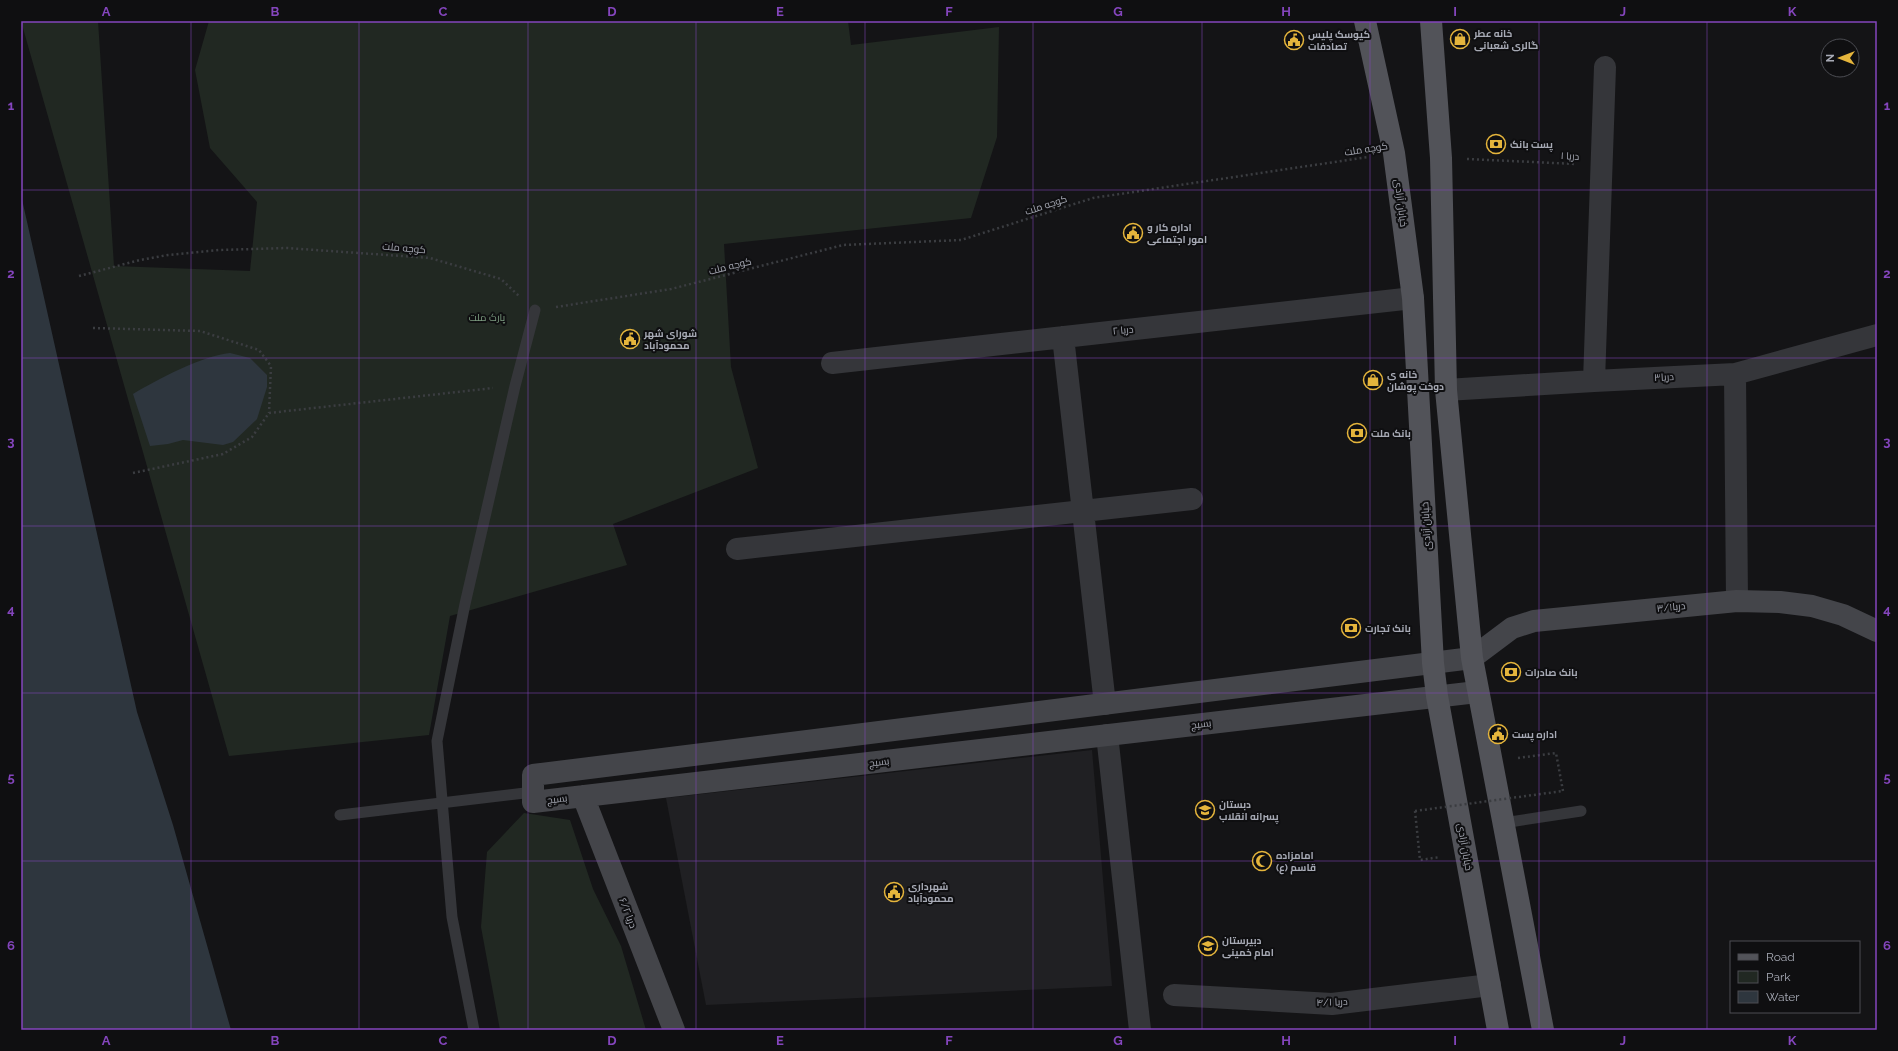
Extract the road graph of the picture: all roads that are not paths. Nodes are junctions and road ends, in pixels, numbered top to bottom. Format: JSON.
{"nodes":[{"id":1,"x":1365,"y":21,"type":"edge"},
{"id":2,"x":1431,"y":21,"type":"edge"},
{"id":3,"x":1605,"y":67,"type":"dead end"},
{"id":4,"x":1413,"y":298,"type":"junction"},
{"id":5,"x":534,"y":310,"type":"road end"},
{"id":6,"x":1877,"y":335,"type":"edge"},
{"id":7,"x":1063,"y":337,"type":"junction"},
{"id":8,"x":832,"y":363,"type":"dead end"},
{"id":9,"x":1735,"y":374,"type":"junction"},
{"id":10,"x":1594,"y":380,"type":"junction"},
{"id":11,"x":1446,"y":390,"type":"junction"},
{"id":12,"x":1192,"y":498,"type":"dead end"},
{"id":13,"x":1083,"y":511,"type":"junction"},
{"id":14,"x":738,"y":549,"type":"dead end"},
{"id":15,"x":1737,"y":601,"type":"junction"},
{"id":16,"x":1877,"y":631,"type":"edge"},
{"id":17,"x":1472,"y":658,"type":"junction"},
{"id":18,"x":1433,"y":663,"type":"junction"},
{"id":19,"x":1477,"y":692,"type":"junction"},
{"id":20,"x":1437,"y":696,"type":"junction"},
{"id":21,"x":1106,"y":704,"type":"junction"},
{"id":22,"x":1108,"y":734,"type":"junction"},
{"id":23,"x":706,"y":754,"type":"junction"},
{"id":24,"x":708,"y":782,"type":"junction"},
{"id":25,"x":533,"y":792,"type":"junction"},
{"id":26,"x":583,"y":796,"type":"junction"},
{"id":27,"x":444,"y":803,"type":"junction"},
{"id":28,"x":1581,"y":811,"type":"dead end"},
{"id":29,"x":340,"y":815,"type":"dead end"},
{"id":30,"x":1504,"y":823,"type":"junction"},
{"id":31,"x":1490,"y":985,"type":"junction"},
{"id":32,"x":1174,"y":995,"type":"dead end"},
{"id":33,"x":474,"y":1030,"type":"edge"},
{"id":34,"x":674,"y":1030,"type":"edge"},
{"id":35,"x":1140,"y":1030,"type":"edge"},
{"id":36,"x":1498,"y":1030,"type":"edge"},
{"id":37,"x":1543,"y":1030,"type":"edge"}],
"edges":[{"from":1,"to":4,"type":"main road","name":"خیابان آزادی"},
{"from":2,"to":11,"type":"main road"},
{"from":3,"to":10,"type":"street"},
{"from":4,"to":7,"type":"street","name":"دریا ۲"},
{"from":4,"to":18,"type":"main road","name":"خیابان آزادی"},
{"from":5,"to":27,"type":"lane"},
{"from":6,"to":9,"type":"street","name":"دریا۳"},
{"from":7,"to":8,"type":"street","name":"دریا ۲"},
{"from":7,"to":13,"type":"street"},
{"from":9,"to":10,"type":"street","name":"دریا۳"},
{"from":9,"to":15,"type":"street"},
{"from":10,"to":11,"type":"street","name":"دریا۳"},
{"from":11,"to":17,"type":"main road"},
{"from":12,"to":13,"type":"street"},
{"from":13,"to":14,"type":"street"},
{"from":13,"to":21,"type":"street"},
{"from":15,"to":16,"type":"street","name":"دریا۳/۱"},
{"from":15,"to":17,"type":"street","name":"دریا۳/۱"},
{"from":17,"to":18,"type":"street","name":"بسیج"},
{"from":17,"to":19,"type":"main road"},
{"from":18,"to":20,"type":"main road","name":"خیابان آزادی"},
{"from":18,"to":21,"type":"street","name":"بسیج"},
{"from":19,"to":20,"type":"street","name":"بسیج"},
{"from":19,"to":30,"type":"main road"},
{"from":20,"to":22,"type":"street","name":"بسیج"},
{"from":20,"to":31,"type":"main road","name":"خیابان آزادی"},
{"from":21,"to":22,"type":"street"},
{"from":21,"to":23,"type":"street","name":"بسیج"},
{"from":22,"to":24,"type":"street","name":"بسیج"},
{"from":22,"to":35,"type":"street"},
{"from":23,"to":24,"type":"street"},
{"from":23,"to":25,"type":"street","name":"بسیج"},
{"from":24,"to":26,"type":"street","name":"بسیج"},
{"from":25,"to":26,"type":"street","name":"بسیج"},
{"from":25,"to":27,"type":"lane"},
{"from":26,"to":34,"type":"street","name":"دریا ۶/۲"},
{"from":27,"to":29,"type":"lane"},
{"from":27,"to":33,"type":"lane"},
{"from":28,"to":30,"type":"lane"},
{"from":30,"to":37,"type":"main road"},
{"from":31,"to":32,"type":"street","name":"دریا ۴/۱"},
{"from":31,"to":36,"type":"main road","name":"خیابان آزادی"}]}
